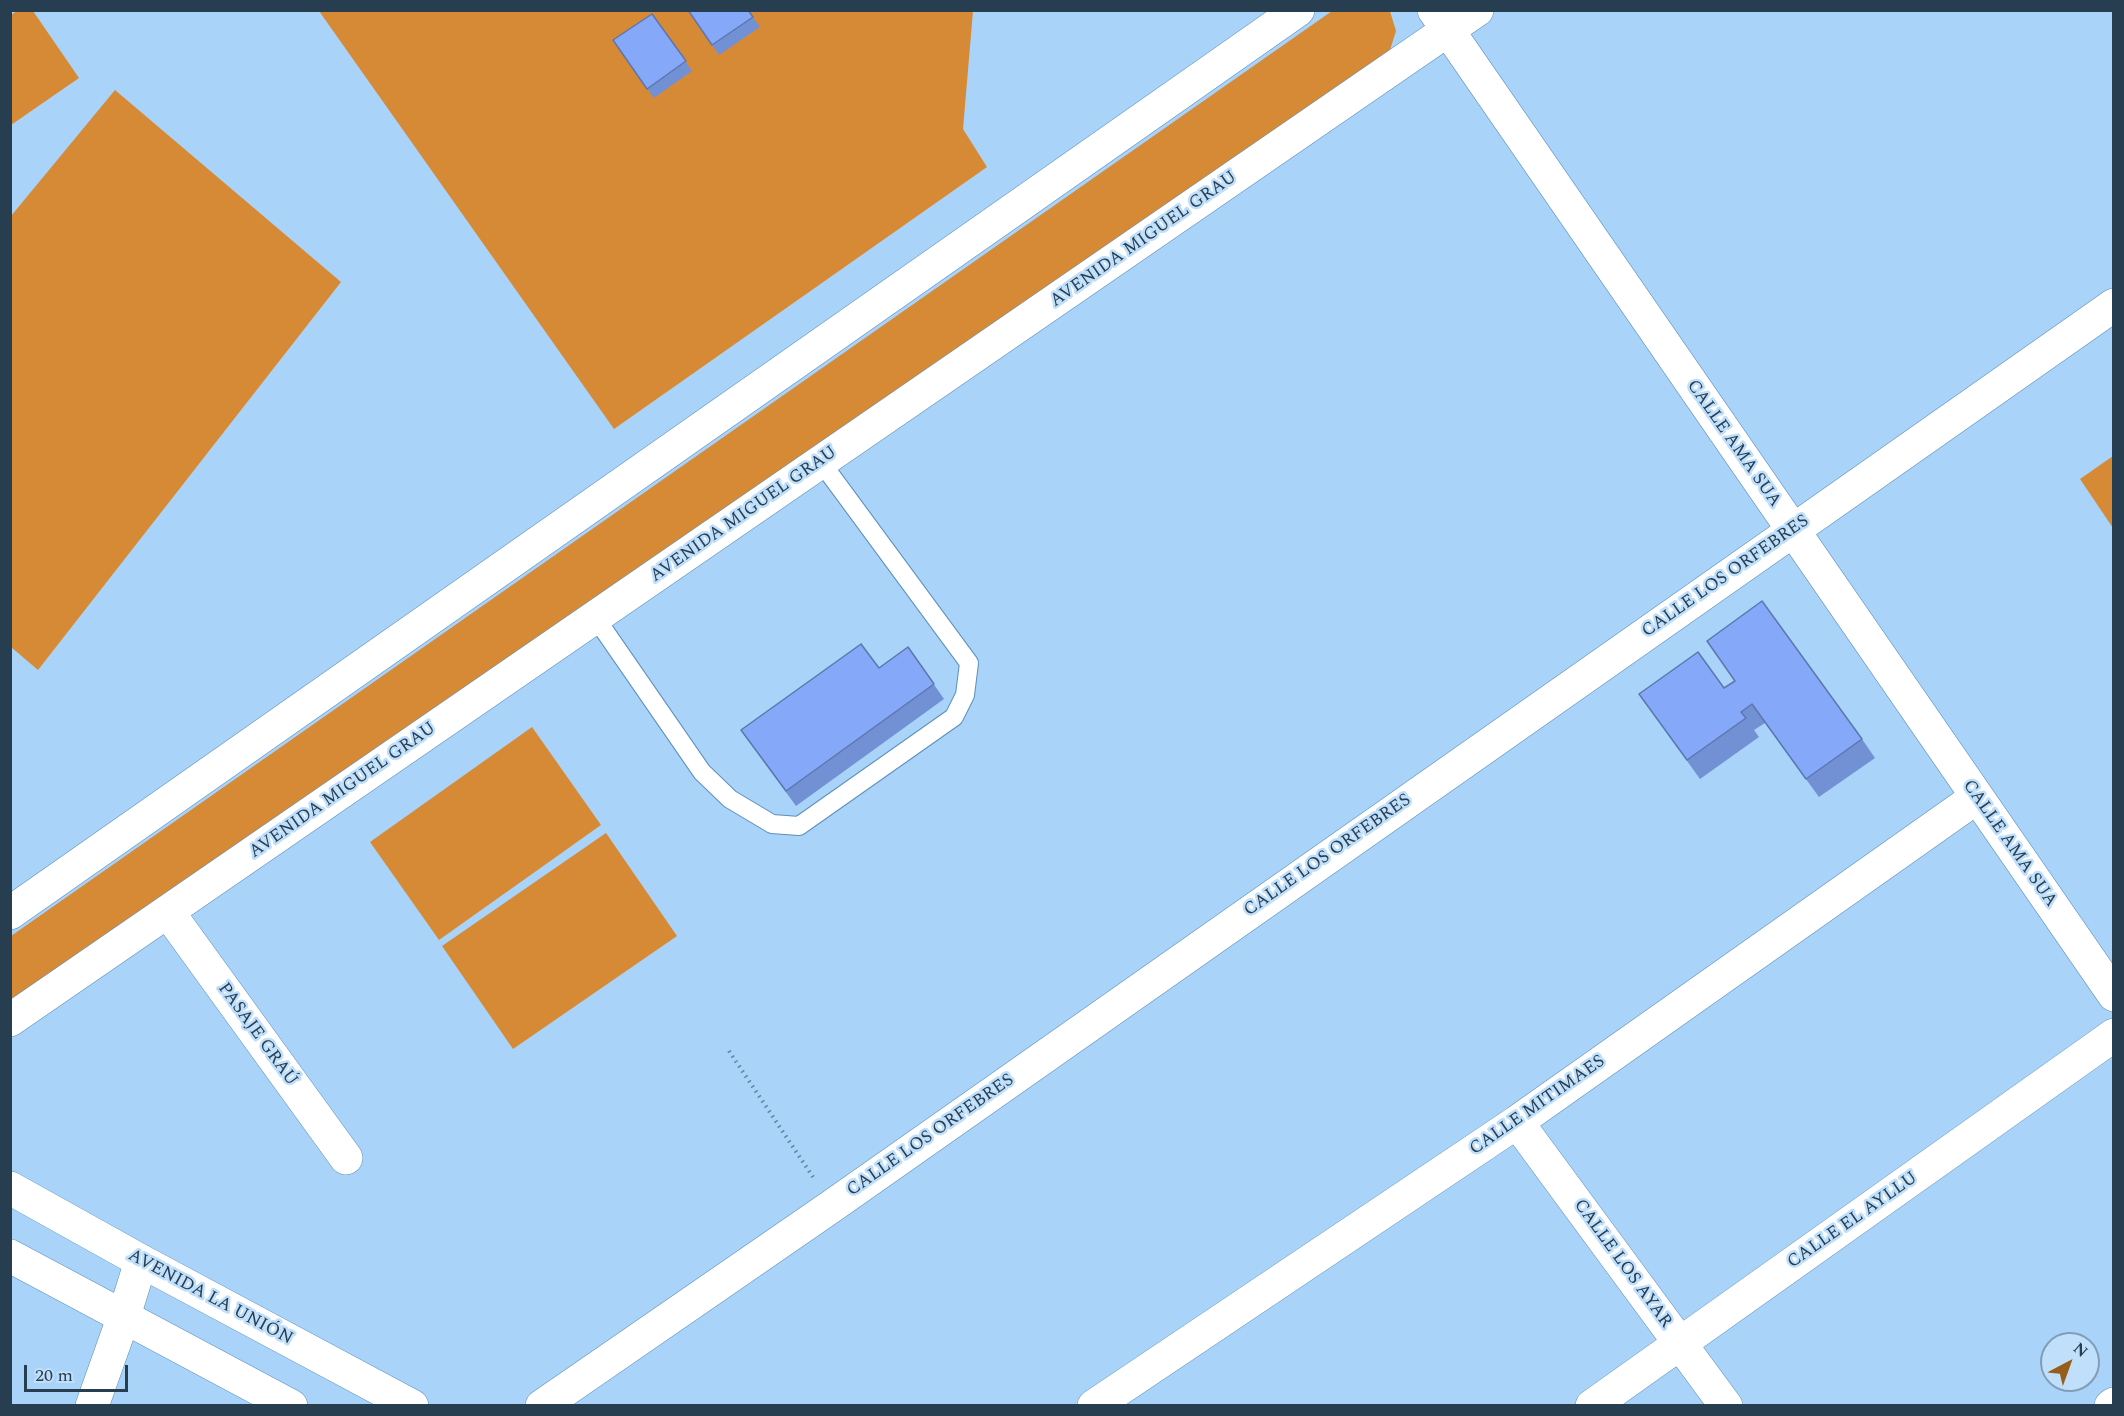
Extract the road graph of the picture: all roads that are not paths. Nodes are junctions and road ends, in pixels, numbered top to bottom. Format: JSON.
{"nodes":[{"id":1,"x":1298,"y":10,"type":"edge"},
{"id":2,"x":1477,"y":10,"type":"edge"},
{"id":3,"x":1441,"y":21,"type":"edge"},
{"id":4,"x":2114,"y":305,"type":"edge"},
{"id":5,"x":821,"y":462,"type":"junction"},
{"id":6,"x":1792,"y":530,"type":"junction"},
{"id":7,"x":595,"y":618,"type":"junction"},
{"id":8,"x":1977,"y":797,"type":"junction"},
{"id":9,"x":168,"y":912,"type":"junction"},
{"id":10,"x":10,"y":913,"type":"edge"},
{"id":11,"x":2114,"y":995,"type":"edge"},
{"id":12,"x":10,"y":1020,"type":"edge"},
{"id":13,"x":2114,"y":1035,"type":"edge"},
{"id":14,"x":1517,"y":1122,"type":"junction"},
{"id":15,"x":346,"y":1158,"type":"dead end"},
{"id":16,"x":10,"y":1188,"type":"edge"},
{"id":17,"x":10,"y":1256,"type":"edge"},
{"id":18,"x":141,"y":1261,"type":"junction"},
{"id":19,"x":124,"y":1316,"type":"junction"},
{"id":20,"x":1680,"y":1343,"type":"junction"},
{"id":21,"x":92,"y":1406,"type":"edge"},
{"id":22,"x":291,"y":1406,"type":"edge"},
{"id":23,"x":412,"y":1406,"type":"edge"},
{"id":24,"x":542,"y":1406,"type":"edge"},
{"id":25,"x":1094,"y":1406,"type":"edge"},
{"id":26,"x":1592,"y":1406,"type":"edge"},
{"id":27,"x":1726,"y":1406,"type":"edge"}],
"edges":[{"from":1,"to":10,"type":"street"},
{"from":2,"to":3,"type":"street","name":"AVENIDA MIGUEL GRAU"},
{"from":3,"to":5,"type":"street","name":"AVENIDA MIGUEL GRAU"},
{"from":3,"to":6,"type":"street","name":"CALLE AMA SUA"},
{"from":4,"to":6,"type":"street","name":"CALLE LOS ORFEBRES"},
{"from":5,"to":7,"type":"street","name":"AVENIDA MIGUEL GRAU"},
{"from":5,"to":7,"type":"lane"},
{"from":6,"to":8,"type":"street","name":"CALLE AMA SUA"},
{"from":6,"to":24,"type":"street","name":"CALLE LOS ORFEBRES"},
{"from":7,"to":9,"type":"street","name":"AVENIDA MIGUEL GRAU"},
{"from":8,"to":11,"type":"street","name":"CALLE AMA SUA"},
{"from":8,"to":14,"type":"street","name":"CALLE MITIMAES"},
{"from":9,"to":12,"type":"street","name":"AVENIDA MIGUEL GRAU"},
{"from":9,"to":15,"type":"street","name":"PASAJE GRAÚ"},
{"from":13,"to":20,"type":"street","name":"CALLE EL AYLLU"},
{"from":14,"to":20,"type":"street","name":"CALLE LOS AYAR"},
{"from":14,"to":25,"type":"street","name":"CALLE MITIMAES"},
{"from":16,"to":18,"type":"street","name":"AVENIDA LA UNIÓN"},
{"from":17,"to":19,"type":"street"},
{"from":18,"to":19,"type":"street"},
{"from":18,"to":23,"type":"street","name":"AVENIDA LA UNIÓN"},
{"from":19,"to":21,"type":"street"},
{"from":19,"to":22,"type":"street"},
{"from":20,"to":26,"type":"street","name":"CALLE EL AYLLU"},
{"from":20,"to":27,"type":"street","name":"CALLE LOS AYAR"}]}
